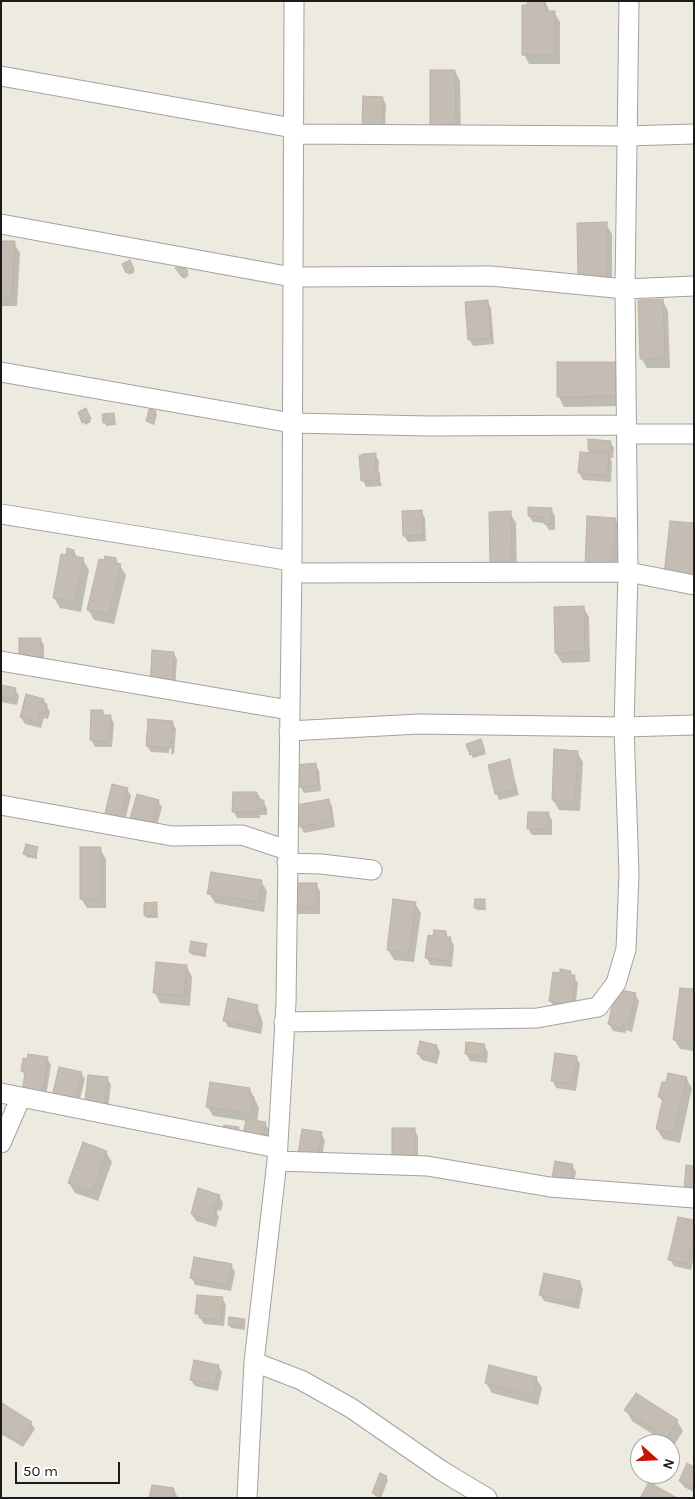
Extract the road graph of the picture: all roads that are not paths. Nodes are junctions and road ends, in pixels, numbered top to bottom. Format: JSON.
{"nodes":[{"id":1,"x":294,"y":1,"type":"edge"},
{"id":2,"x":629,"y":1,"type":"edge"},
{"id":3,"x":1,"y":76,"type":"edge"},
{"id":4,"x":293,"y":131,"type":"junction"},
{"id":5,"x":694,"y":134,"type":"edge"},
{"id":6,"x":626,"y":136,"type":"junction"},
{"id":7,"x":1,"y":224,"type":"edge"},
{"id":8,"x":292,"y":277,"type":"junction"},
{"id":9,"x":694,"y":286,"type":"edge"},
{"id":10,"x":625,"y":289,"type":"junction"},
{"id":11,"x":1,"y":372,"type":"edge"},
{"id":12,"x":292,"y":423,"type":"junction"},
{"id":13,"x":627,"y":430,"type":"junction"},
{"id":14,"x":694,"y":434,"type":"edge"},
{"id":15,"x":1,"y":514,"type":"edge"},
{"id":16,"x":292,"y":567,"type":"junction"},
{"id":17,"x":628,"y":572,"type":"junction"},
{"id":18,"x":694,"y":585,"type":"edge"},
{"id":19,"x":1,"y":661,"type":"edge"},
{"id":20,"x":289,"y":710,"type":"junction"},
{"id":21,"x":694,"y":725,"type":"edge"},
{"id":22,"x":624,"y":727,"type":"junction"},
{"id":23,"x":289,"y":731,"type":"junction"},
{"id":24,"x":1,"y":805,"type":"edge"},
{"id":25,"x":287,"y":857,"type":"junction"},
{"id":26,"x":372,"y":870,"type":"dead end"},
{"id":27,"x":284,"y":1022,"type":"junction"},
{"id":28,"x":1,"y":1093,"type":"edge"},
{"id":29,"x":21,"y":1097,"type":"junction"},
{"id":30,"x":1,"y":1142,"type":"edge"},
{"id":31,"x":277,"y":1155,"type":"junction"},
{"id":32,"x":694,"y":1198,"type":"edge"},
{"id":33,"x":254,"y":1362,"type":"junction"},
{"id":34,"x":247,"y":1498,"type":"edge"},
{"id":35,"x":487,"y":1498,"type":"edge"}],
"edges":[{"from":1,"to":4,"type":"street"},
{"from":2,"to":6,"type":"street"},
{"from":3,"to":4,"type":"street"},
{"from":4,"to":6,"type":"street"},
{"from":4,"to":8,"type":"street"},
{"from":5,"to":6,"type":"street"},
{"from":6,"to":10,"type":"street"},
{"from":7,"to":8,"type":"street"},
{"from":8,"to":10,"type":"street"},
{"from":8,"to":12,"type":"street"},
{"from":9,"to":10,"type":"street"},
{"from":10,"to":13,"type":"street"},
{"from":11,"to":12,"type":"street"},
{"from":12,"to":13,"type":"street"},
{"from":12,"to":16,"type":"street"},
{"from":13,"to":14,"type":"street"},
{"from":13,"to":17,"type":"street"},
{"from":15,"to":16,"type":"street"},
{"from":16,"to":17,"type":"street"},
{"from":16,"to":20,"type":"street"},
{"from":17,"to":18,"type":"street"},
{"from":17,"to":22,"type":"street"},
{"from":19,"to":20,"type":"street"},
{"from":20,"to":23,"type":"street"},
{"from":21,"to":22,"type":"street"},
{"from":22,"to":23,"type":"street"},
{"from":22,"to":27,"type":"street"},
{"from":23,"to":25,"type":"street"},
{"from":24,"to":25,"type":"street"},
{"from":25,"to":26,"type":"street"},
{"from":25,"to":27,"type":"street"},
{"from":27,"to":31,"type":"street"},
{"from":28,"to":29,"type":"street"},
{"from":29,"to":30,"type":"street"},
{"from":29,"to":31,"type":"street"},
{"from":31,"to":32,"type":"street"},
{"from":31,"to":33,"type":"street"},
{"from":33,"to":34,"type":"street"},
{"from":33,"to":35,"type":"street"}]}
